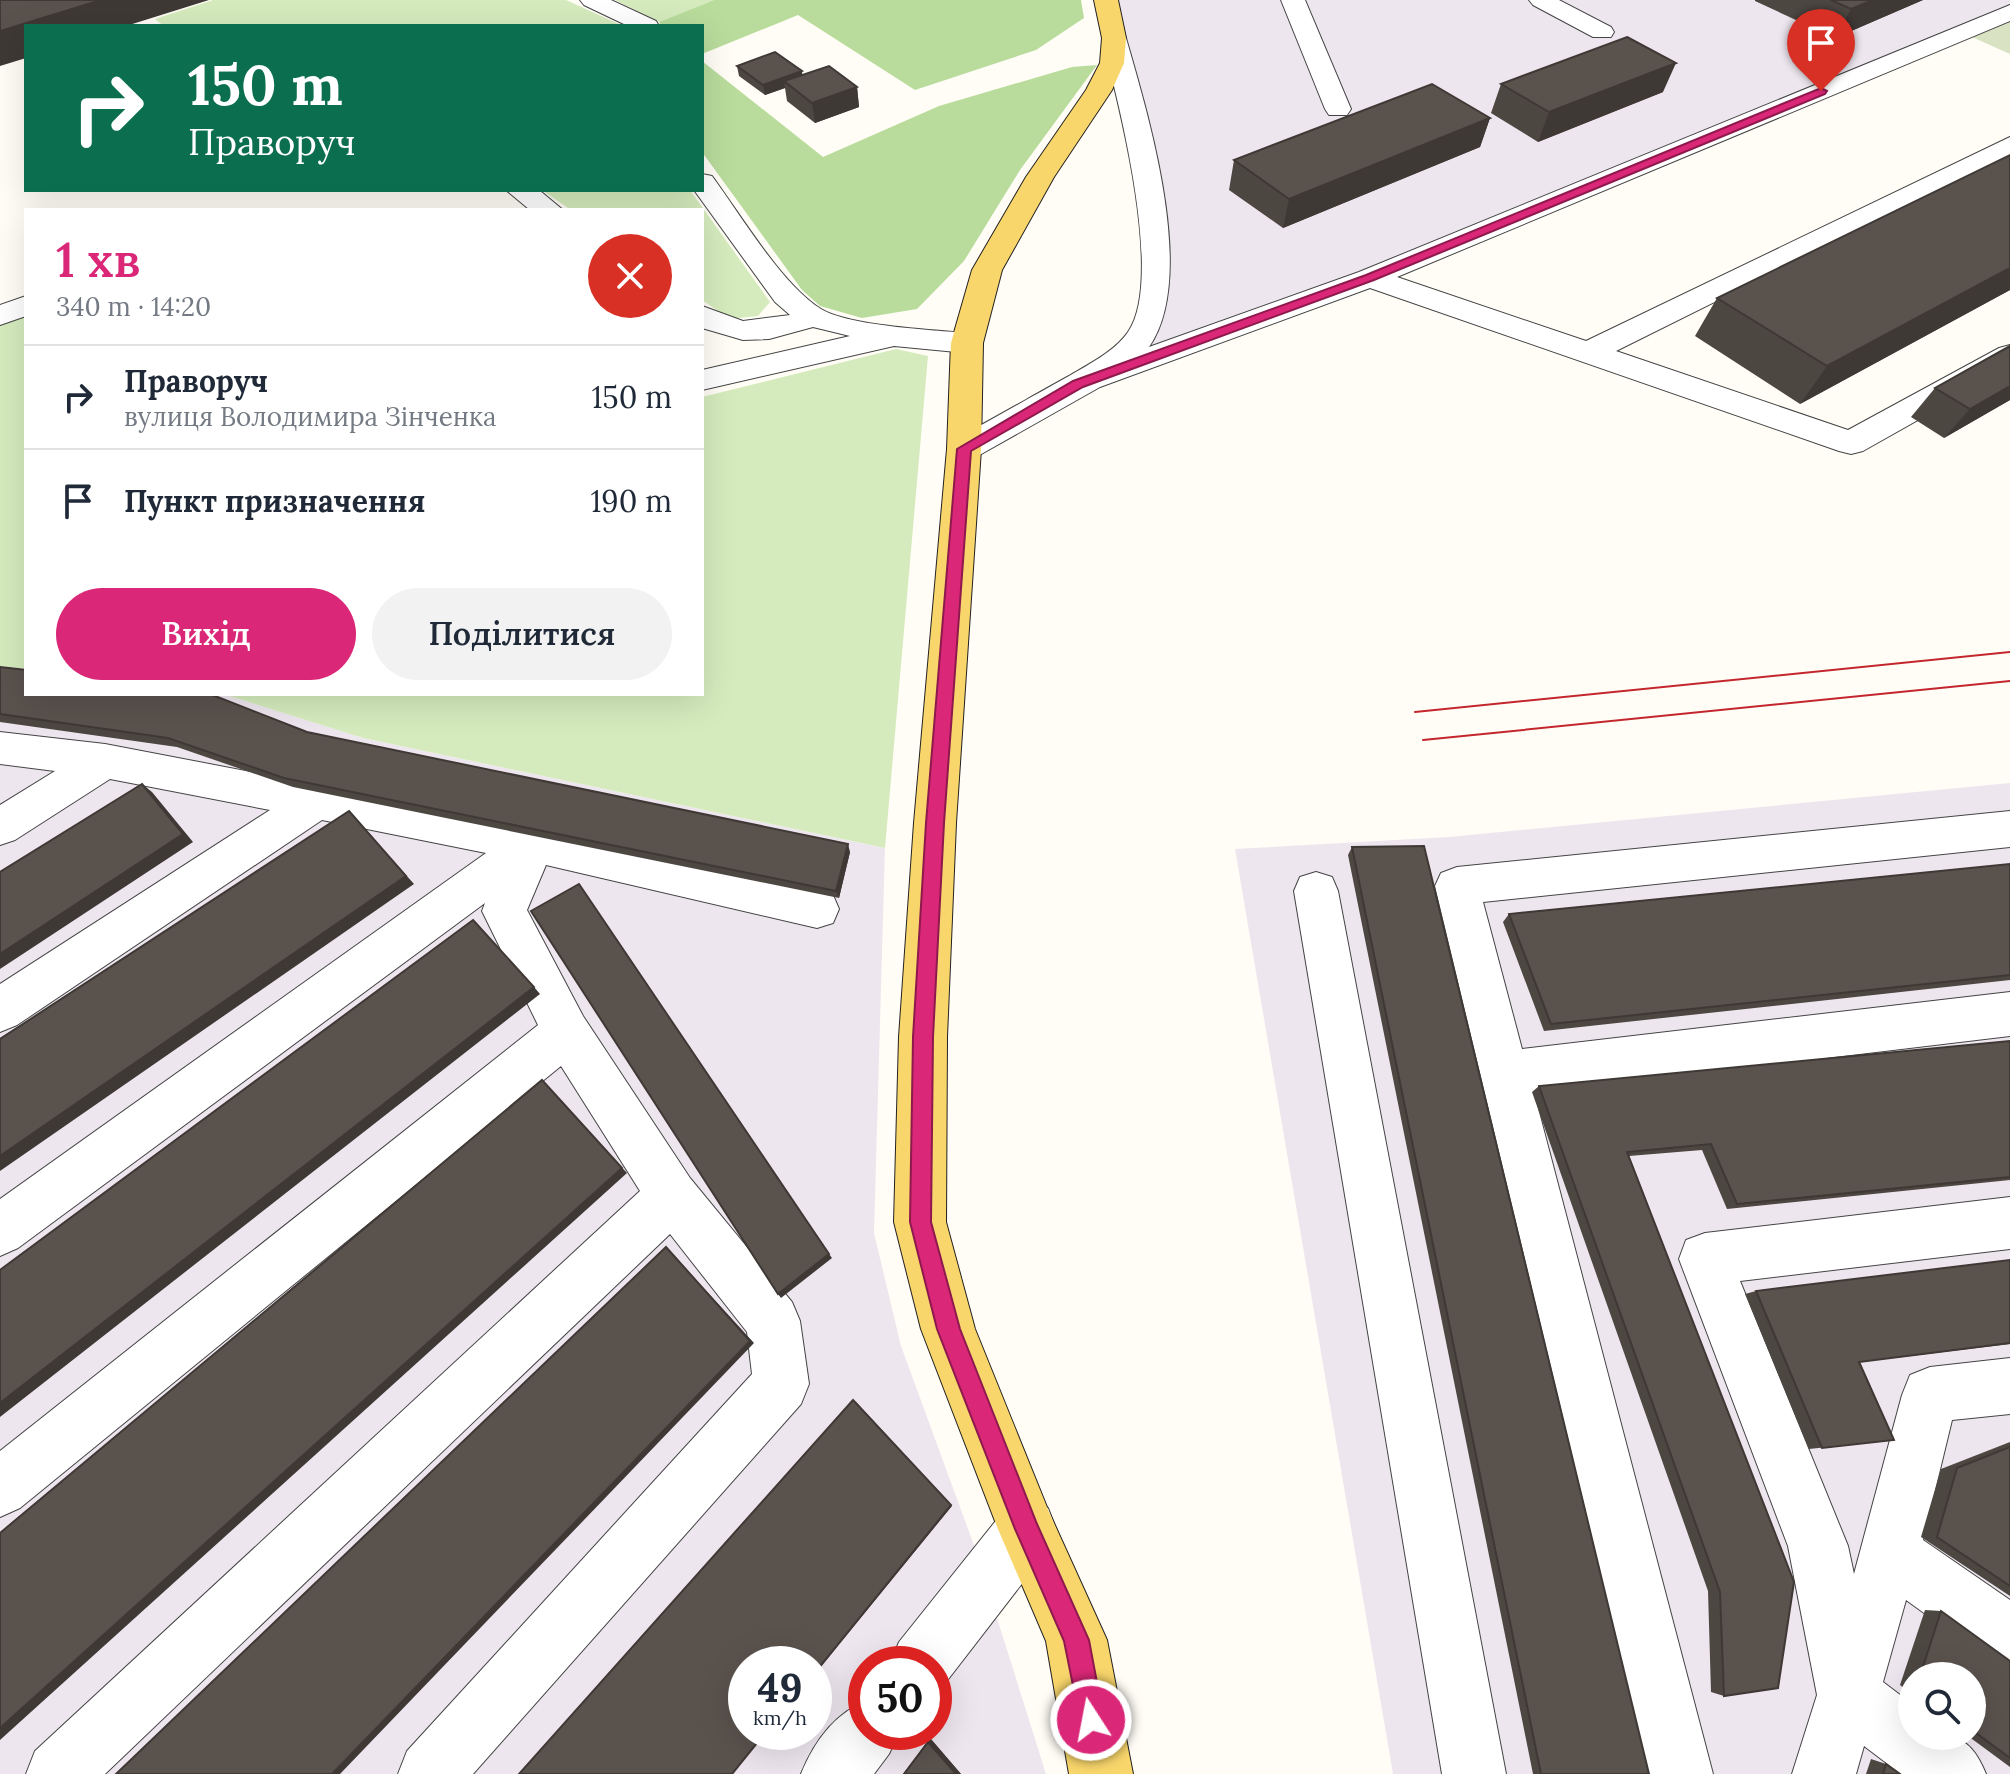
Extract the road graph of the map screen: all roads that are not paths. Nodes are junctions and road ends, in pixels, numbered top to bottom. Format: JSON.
{"nodes":[{"id":1,"x":592,"y":0,"type":"edge"},
{"id":2,"x":1293,"y":0,"type":"edge"},
{"id":3,"x":1541,"y":0,"type":"edge"},
{"id":4,"x":2010,"y":12,"type":"edge"},
{"id":5,"x":1110,"y":19,"type":"edge"},
{"id":6,"x":643,"y":24,"type":"edge"},
{"id":7,"x":1602,"y":32,"type":"dead end"},
{"id":8,"x":1338,"y":109,"type":"dead end"},
{"id":9,"x":2010,"y":145,"type":"edge"},
{"id":10,"x":704,"y":185,"type":"edge"},
{"id":11,"x":523,"y":192,"type":"edge"},
{"id":12,"x":546,"y":208,"type":"edge"},
{"id":13,"x":1370,"y":278,"type":"junction"},
{"id":14,"x":24,"y":306,"type":"edge"},
{"id":15,"x":0,"y":316,"type":"edge"},
{"id":16,"x":704,"y":316,"type":"edge"},
{"id":17,"x":813,"y":318,"type":"junction"},
{"id":18,"x":894,"y":336,"type":"junction"},
{"id":19,"x":967,"y":343,"type":"junction"},
{"id":20,"x":1588,"y":353,"type":"junction"},
{"id":21,"x":2010,"y":355,"type":"edge"},
{"id":22,"x":704,"y":380,"type":"edge"},
{"id":23,"x":1078,"y":384,"type":"junction"},
{"id":24,"x":964,"y":449,"type":"junction"},
{"id":25,"x":0,"y":748,"type":"edge"},
{"id":26,"x":105,"y":761,"type":"junction"},
{"id":27,"x":316,"y":802,"type":"junction"},
{"id":28,"x":0,"y":827,"type":"edge"},
{"id":29,"x":2010,"y":829,"type":"edge"},
{"id":30,"x":533,"y":844,"type":"junction"},
{"id":31,"x":1316,"y":891,"type":"dead end"},
{"id":32,"x":817,"y":909,"type":"dead end"},
{"id":33,"x":0,"y":1010,"type":"edge"},
{"id":34,"x":2010,"y":1014,"type":"edge"},
{"id":35,"x":566,"y":1032,"type":"junction"},
{"id":36,"x":1504,"y":1074,"type":"junction"},
{"id":37,"x":672,"y":1196,"type":"junction"},
{"id":38,"x":2010,"y":1223,"type":"edge"},
{"id":39,"x":0,"y":1230,"type":"edge"},
{"id":40,"x":2010,"y":1386,"type":"edge"},
{"id":41,"x":0,"y":1488,"type":"edge"},
{"id":42,"x":1027,"y":1529,"type":"junction"},
{"id":43,"x":1890,"y":1553,"type":"junction"},
{"id":44,"x":2010,"y":1637,"type":"edge"},
{"id":45,"x":935,"y":1646,"type":"edge"},
{"id":46,"x":1848,"y":1695,"type":"junction"},
{"id":47,"x":852,"y":1750,"type":"edge"},
{"id":48,"x":58,"y":1774,"type":"edge"},
{"id":49,"x":430,"y":1774,"type":"edge"},
{"id":50,"x":833,"y":1774,"type":"edge"},
{"id":51,"x":1101,"y":1774,"type":"edge"},
{"id":52,"x":1474,"y":1774,"type":"edge"},
{"id":53,"x":1681,"y":1774,"type":"edge"},
{"id":54,"x":1824,"y":1774,"type":"edge"},
{"id":55,"x":1954,"y":1774,"type":"edge"}],
"edges":[{"from":1,"to":6,"type":"street"},
{"from":2,"to":8,"type":"street"},
{"from":3,"to":7,"type":"street"},
{"from":4,"to":13,"type":"street"},
{"from":5,"to":19,"type":"main road"},
{"from":5,"to":23,"type":"street"},
{"from":9,"to":20,"type":"street"},
{"from":10,"to":17,"type":"street"},
{"from":11,"to":12,"type":"street"},
{"from":13,"to":20,"type":"street"},
{"from":13,"to":23,"type":"street"},
{"from":14,"to":15,"type":"street"},
{"from":16,"to":17,"type":"street"},
{"from":17,"to":18,"type":"street"},
{"from":18,"to":19,"type":"street"},
{"from":18,"to":22,"type":"street"},
{"from":19,"to":24,"type":"main road"},
{"from":20,"to":21,"type":"street"},
{"from":23,"to":24,"type":"street"},
{"from":24,"to":42,"type":"main road"},
{"from":25,"to":26,"type":"street"},
{"from":26,"to":27,"type":"street"},
{"from":26,"to":28,"type":"street"},
{"from":27,"to":30,"type":"street"},
{"from":27,"to":33,"type":"street"},
{"from":29,"to":36,"type":"street"},
{"from":30,"to":32,"type":"street"},
{"from":30,"to":35,"type":"street"},
{"from":30,"to":39,"type":"street"},
{"from":31,"to":52,"type":"street"},
{"from":34,"to":36,"type":"street"},
{"from":35,"to":37,"type":"street"},
{"from":35,"to":41,"type":"street"},
{"from":36,"to":53,"type":"street"},
{"from":37,"to":48,"type":"street"},
{"from":37,"to":49,"type":"street"},
{"from":38,"to":46,"type":"street"},
{"from":40,"to":43,"type":"street"},
{"from":42,"to":45,"type":"street"},
{"from":42,"to":51,"type":"main road"},
{"from":43,"to":44,"type":"street"},
{"from":43,"to":46,"type":"street"},
{"from":46,"to":54,"type":"street"},
{"from":46,"to":55,"type":"street"},
{"from":47,"to":50,"type":"street"}]}
